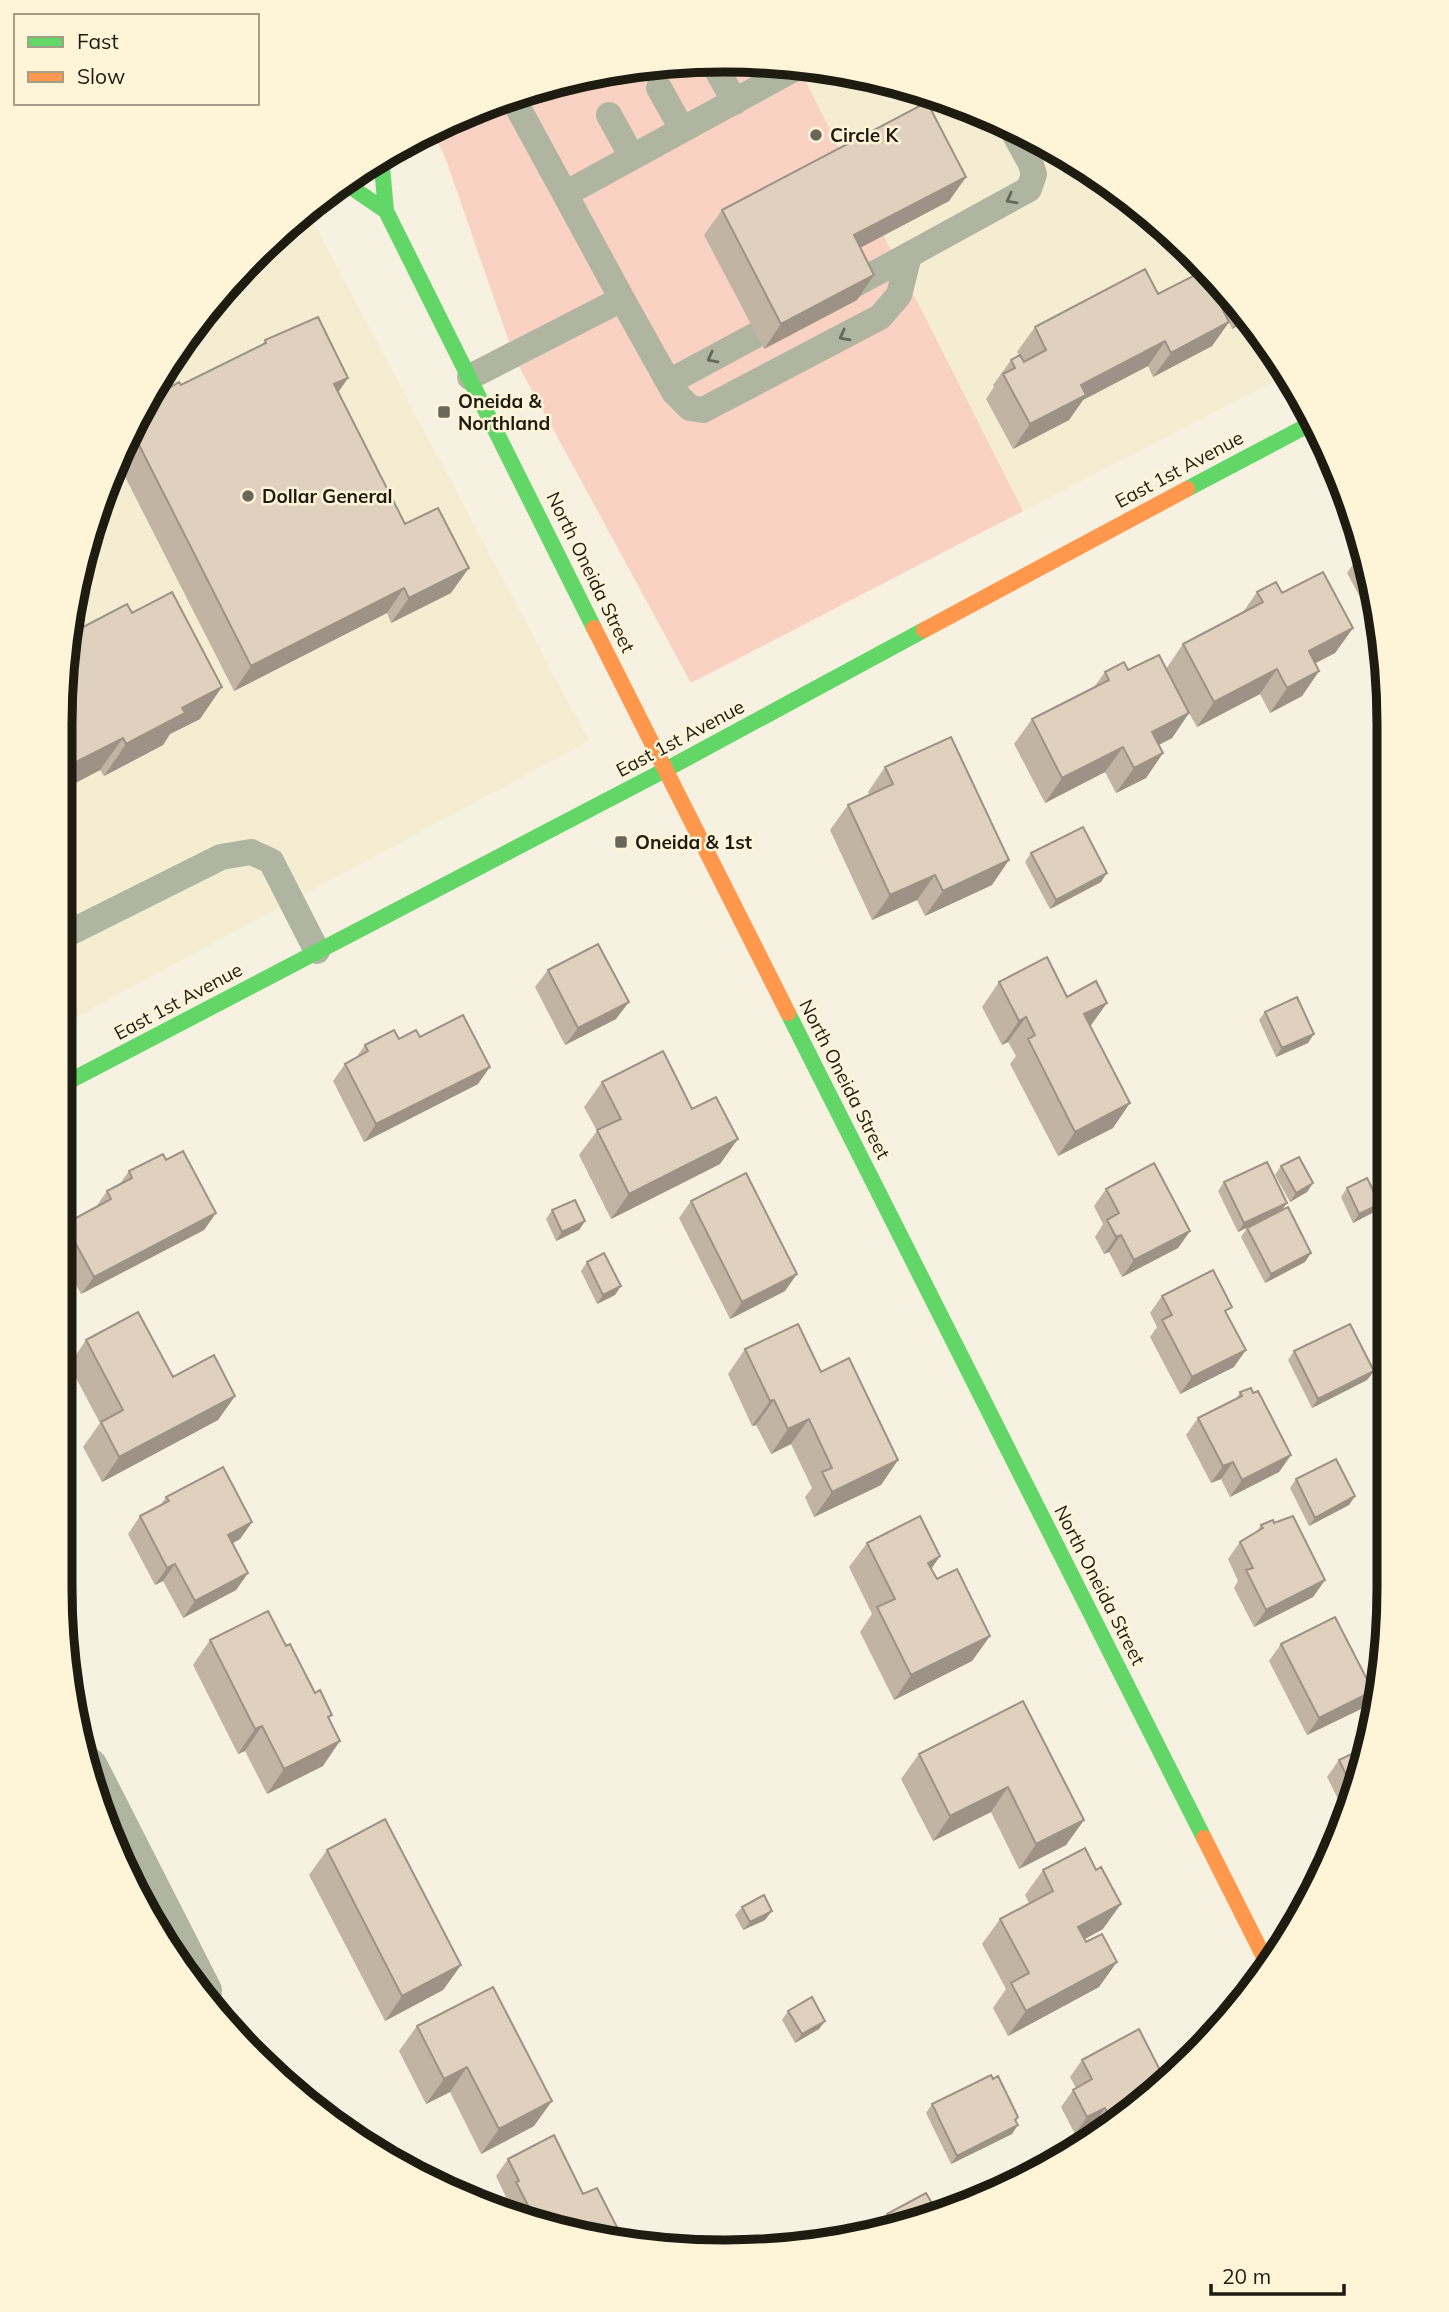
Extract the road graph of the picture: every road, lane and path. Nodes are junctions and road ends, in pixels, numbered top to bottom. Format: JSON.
{"nodes":[{"id":1,"x":718,"y":72,"type":"edge"},
{"id":2,"x":778,"y":74,"type":"edge"},
{"id":3,"x":659,"y":88,"type":"dead end"},
{"id":4,"x":735,"y":102,"type":"junction"},
{"id":5,"x":517,"y":105,"type":"edge"},
{"id":6,"x":609,"y":115,"type":"dead end"},
{"id":7,"x":682,"y":130,"type":"junction"},
{"id":8,"x":1019,"y":142,"type":"edge"},
{"id":9,"x":632,"y":157,"type":"junction"},
{"id":10,"x":383,"y":169,"type":"edge"},
{"id":11,"x":353,"y":188,"type":"edge"},
{"id":12,"x":565,"y":194,"type":"junction"},
{"id":13,"x":386,"y":211,"type":"junction"},
{"id":14,"x":909,"y":254,"type":"junction"},
{"id":15,"x":850,"y":287,"type":"edge"},
{"id":16,"x":622,"y":299,"type":"junction"},
{"id":17,"x":756,"y":335,"type":"dead end"},
{"id":18,"x":663,"y":373,"type":"junction"},
{"id":19,"x":470,"y":377,"type":"junction"},
{"id":20,"x":1305,"y":427,"type":"edge"},
{"id":21,"x":665,"y":770,"type":"junction"},
{"id":22,"x":72,"y":932,"type":"edge"},
{"id":23,"x":317,"y":951,"type":"junction"},
{"id":24,"x":72,"y":1073,"type":"edge"},
{"id":25,"x":111,"y":1810,"type":"edge"},
{"id":26,"x":182,"y":1951,"type":"edge"},
{"id":27,"x":1263,"y":1955,"type":"edge"}],
"edges":[{"from":1,"to":4,"type":"lane"},
{"from":2,"to":4,"type":"lane"},
{"from":3,"to":7,"type":"lane"},
{"from":4,"to":7,"type":"lane"},
{"from":5,"to":12,"type":"lane"},
{"from":6,"to":9,"type":"lane"},
{"from":7,"to":9,"type":"lane"},
{"from":8,"to":14,"type":"lane","one_way":true},
{"from":9,"to":12,"type":"lane"},
{"from":10,"to":13,"type":"street","name":"North Oneida Street"},
{"from":11,"to":13,"type":"street","name":"North Oneida Street"},
{"from":12,"to":16,"type":"lane"},
{"from":13,"to":19,"type":"street","name":"North Oneida Street"},
{"from":14,"to":15,"type":"lane"},
{"from":14,"to":18,"type":"lane","one_way":true},
{"from":16,"to":18,"type":"lane"},
{"from":16,"to":19,"type":"lane"},
{"from":17,"to":18,"type":"lane","one_way":true},
{"from":19,"to":21,"type":"street","name":"North Oneida Street"},
{"from":20,"to":21,"type":"street","name":"East 1st Avenue"},
{"from":21,"to":23,"type":"street","name":"East 1st Avenue"},
{"from":21,"to":27,"type":"street","name":"North Oneida Street"},
{"from":22,"to":23,"type":"lane"},
{"from":23,"to":24,"type":"street","name":"East 1st Avenue"},
{"from":25,"to":26,"type":"street"}]}
